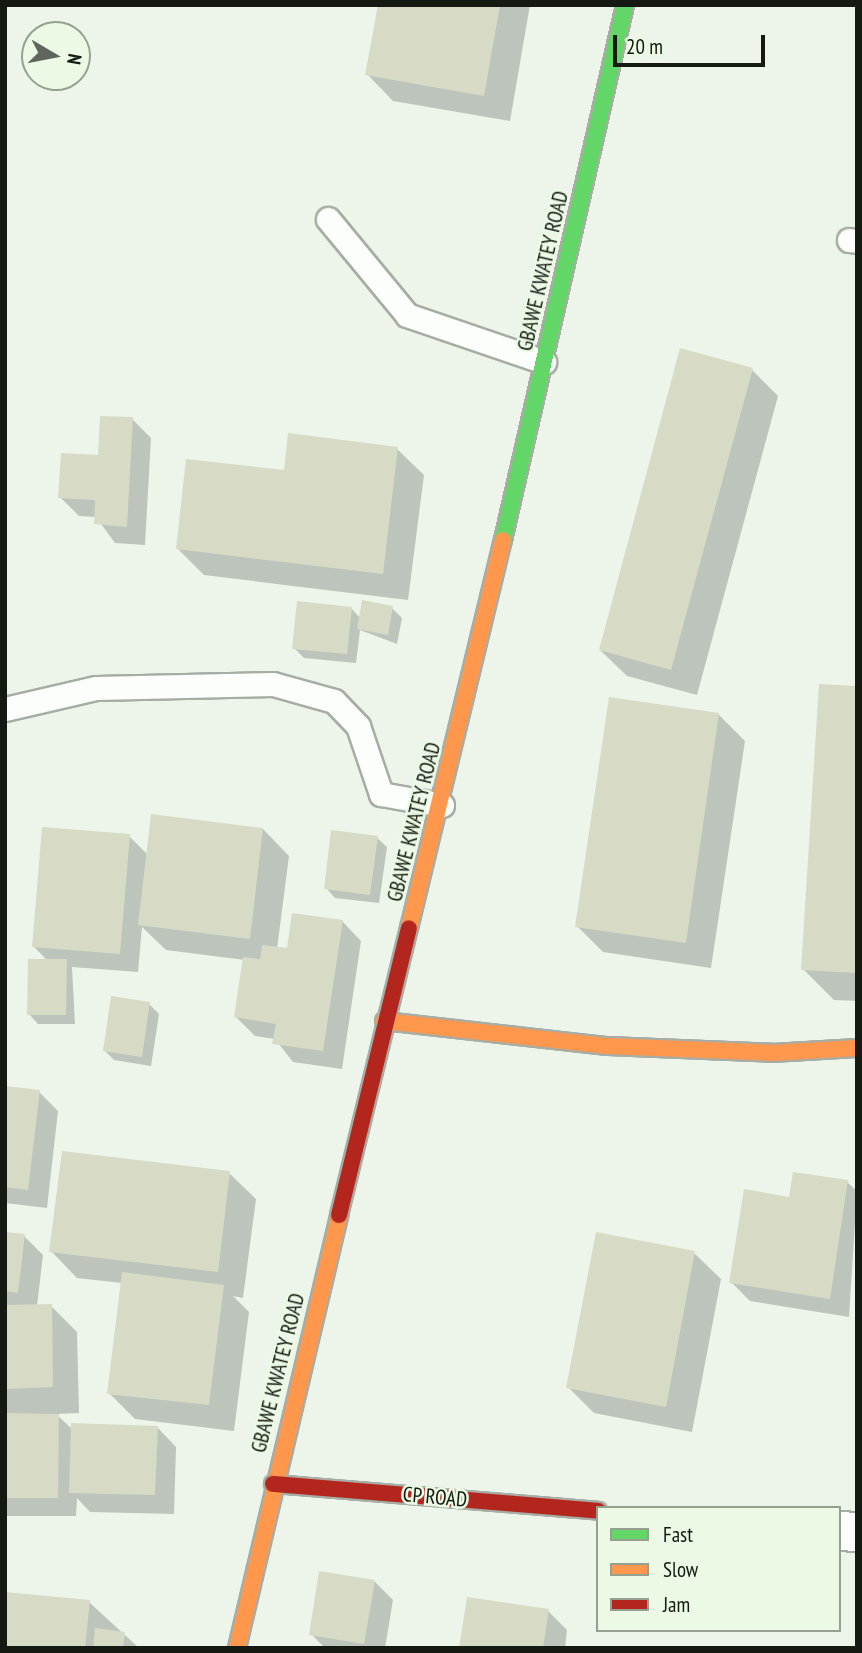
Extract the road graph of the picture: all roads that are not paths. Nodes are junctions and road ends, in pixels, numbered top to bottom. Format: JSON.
{"nodes":[{"id":1,"x":625,"y":5,"type":"edge"},
{"id":2,"x":328,"y":219,"type":"dead end"},
{"id":3,"x":544,"y":362,"type":"junction"},
{"id":4,"x":5,"y":709,"type":"edge"},
{"id":5,"x":442,"y":805,"type":"junction"},
{"id":6,"x":384,"y":1021,"type":"junction"},
{"id":7,"x":857,"y":1048,"type":"edge"},
{"id":8,"x":273,"y":1484,"type":"junction"},
{"id":9,"x":596,"y":1511,"type":"edge"},
{"id":10,"x":237,"y":1648,"type":"edge"}],
"edges":[{"from":1,"to":3,"type":"street","name":"GBAWE KWATEY ROAD"},
{"from":2,"to":3,"type":"lane"},
{"from":3,"to":5,"type":"street","name":"GBAWE KWATEY ROAD"},
{"from":4,"to":5,"type":"lane"},
{"from":5,"to":6,"type":"street","name":"GBAWE KWATEY ROAD"},
{"from":6,"to":7,"type":"street"},
{"from":6,"to":8,"type":"street","name":"GBAWE KWATEY ROAD"},
{"from":8,"to":9,"type":"street","name":"CP ROAD"},
{"from":8,"to":10,"type":"street","name":"GBAWE KWATEY ROAD"}]}
